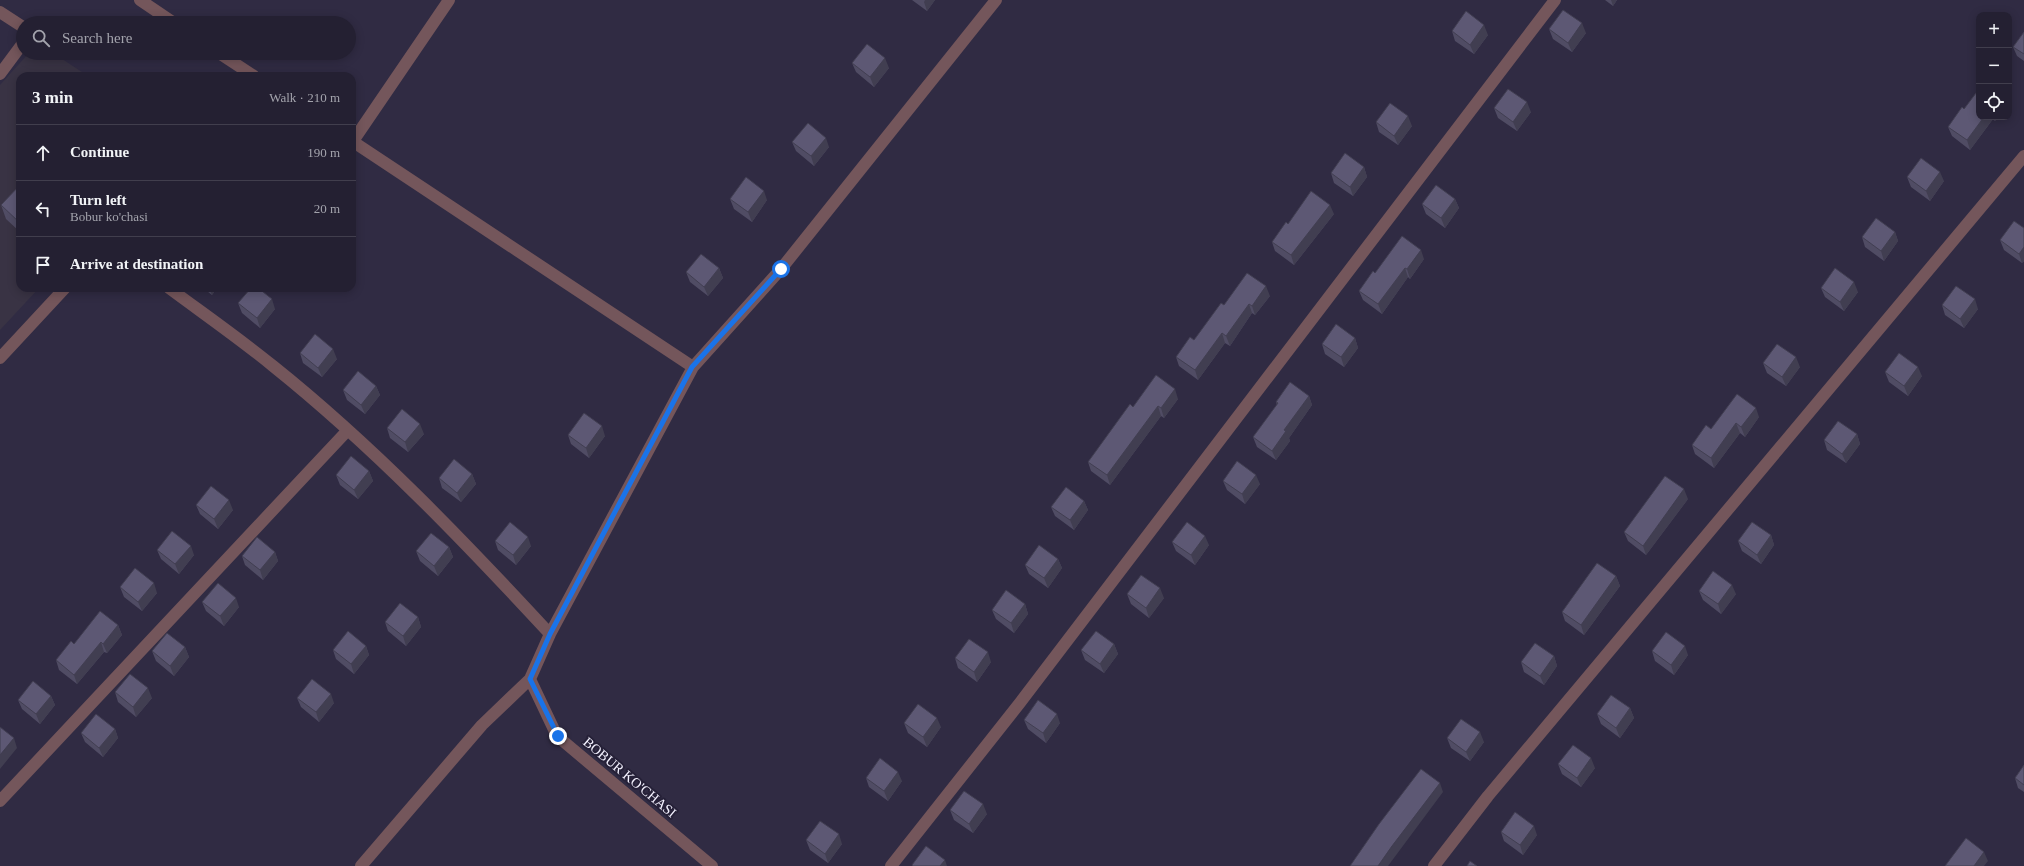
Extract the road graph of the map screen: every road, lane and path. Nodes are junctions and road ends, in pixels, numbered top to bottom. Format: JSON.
{"nodes":[{"id":1,"x":140,"y":0,"type":"edge"},
{"id":2,"x":449,"y":0,"type":"edge"},
{"id":3,"x":996,"y":0,"type":"edge"},
{"id":4,"x":1555,"y":0,"type":"edge"},
{"id":5,"x":0,"y":12,"type":"edge"},
{"id":6,"x":164,"y":16,"type":"edge"},
{"id":7,"x":16,"y":22,"type":"edge"},
{"id":8,"x":16,"y":52,"type":"edge"},
{"id":9,"x":230,"y":60,"type":"edge"},
{"id":10,"x":248,"y":72,"type":"edge"},
{"id":11,"x":0,"y":74,"type":"edge"},
{"id":12,"x":356,"y":135,"type":"edge"},
{"id":13,"x":356,"y":144,"type":"edge"},
{"id":14,"x":2024,"y":156,"type":"edge"},
{"id":15,"x":61,"y":292,"type":"edge"},
{"id":16,"x":174,"y":292,"type":"edge"},
{"id":17,"x":0,"y":358,"type":"edge"},
{"id":18,"x":692,"y":367,"type":"junction"},
{"id":19,"x":347,"y":431,"type":"junction"},
{"id":20,"x":550,"y":634,"type":"junction"},
{"id":21,"x":530,"y":679,"type":"junction"},
{"id":22,"x":0,"y":801,"type":"edge"},
{"id":23,"x":361,"y":866,"type":"edge"},
{"id":24,"x":712,"y":866,"type":"edge"},
{"id":25,"x":891,"y":866,"type":"edge"},
{"id":26,"x":1434,"y":866,"type":"edge"}],
"edges":[{"from":1,"to":6,"type":"street"},
{"from":2,"to":12,"type":"street"},
{"from":3,"to":18,"type":"street"},
{"from":4,"to":25,"type":"street"},
{"from":5,"to":7,"type":"street"},
{"from":8,"to":11,"type":"street"},
{"from":9,"to":10,"type":"street"},
{"from":13,"to":18,"type":"street"},
{"from":14,"to":26,"type":"street"},
{"from":15,"to":17,"type":"street"},
{"from":16,"to":19,"type":"street"},
{"from":18,"to":20,"type":"street"},
{"from":19,"to":20,"type":"street"},
{"from":19,"to":22,"type":"street"},
{"from":20,"to":21,"type":"street"},
{"from":21,"to":23,"type":"street"},
{"from":21,"to":24,"type":"street","name":"BOBUR KO'CHASI"}]}
